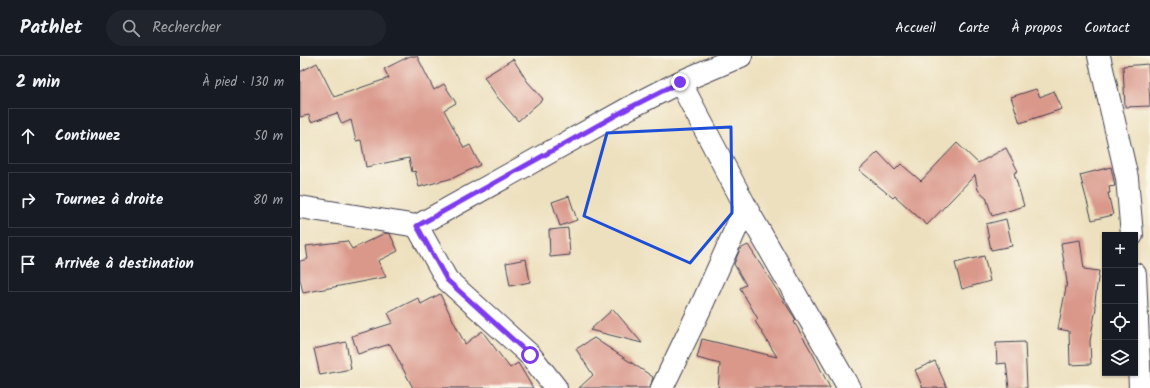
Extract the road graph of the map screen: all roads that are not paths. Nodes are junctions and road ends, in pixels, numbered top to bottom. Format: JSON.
{"nodes":[{"id":1,"x":741,"y":56,"type":"edge"},
{"id":2,"x":1099,"y":56,"type":"edge"},
{"id":3,"x":680,"y":82,"type":"junction"},
{"id":4,"x":746,"y":206,"type":"junction"},
{"id":5,"x":300,"y":207,"type":"edge"},
{"id":6,"x":417,"y":226,"type":"junction"},
{"id":7,"x":1132,"y":232,"type":"edge"},
{"id":8,"x":1138,"y":287,"type":"edge"},
{"id":9,"x":1144,"y":312,"type":"edge"},
{"id":10,"x":556,"y":388,"type":"edge"},
{"id":11,"x":662,"y":388,"type":"edge"},
{"id":12,"x":849,"y":388,"type":"edge"},
{"id":13,"x":1140,"y":388,"type":"edge"}],
"edges":[{"from":1,"to":3,"type":"street"},
{"from":2,"to":7,"type":"street"},
{"from":3,"to":4,"type":"street"},
{"from":3,"to":6,"type":"street"},
{"from":4,"to":11,"type":"street"},
{"from":4,"to":12,"type":"street"},
{"from":5,"to":6,"type":"street"},
{"from":6,"to":10,"type":"street"},
{"from":8,"to":9,"type":"street"},
{"from":9,"to":13,"type":"street"}]}
